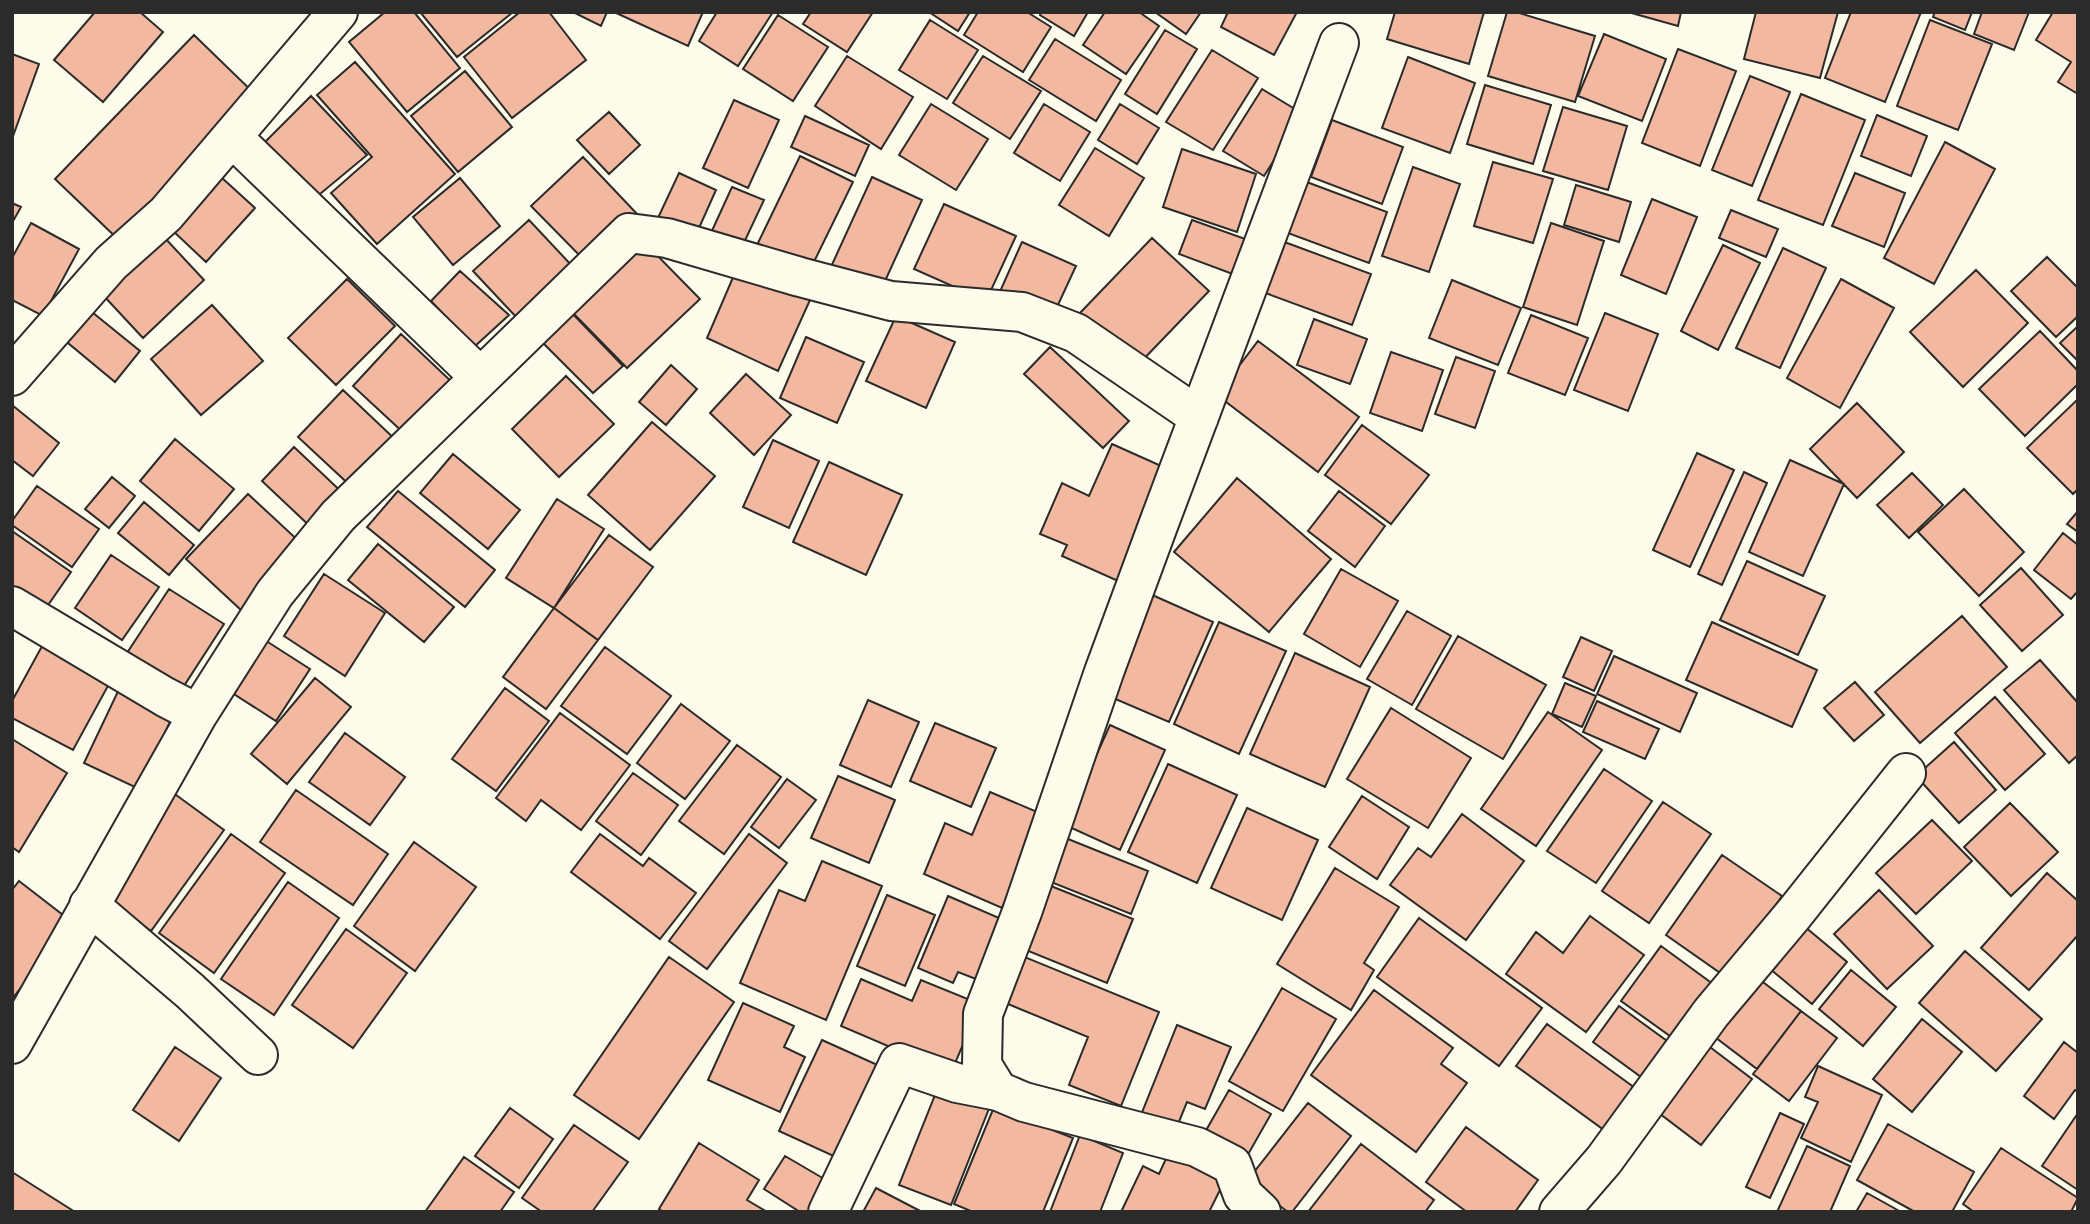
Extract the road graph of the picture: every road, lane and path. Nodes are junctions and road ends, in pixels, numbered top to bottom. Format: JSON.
{"nodes":[{"id":1,"x":338,"y":12,"type":"edge"},
{"id":2,"x":1339,"y":43,"type":"dead end"},
{"id":3,"x":232,"y":137,"type":"junction"},
{"id":4,"x":12,"y":376,"type":"edge"},
{"id":5,"x":480,"y":377,"type":"junction"},
{"id":6,"x":1199,"y":417,"type":"junction"},
{"id":7,"x":12,"y":606,"type":"edge"},
{"id":8,"x":198,"y":714,"type":"junction"},
{"id":9,"x":1906,"y":773,"type":"dead end"},
{"id":10,"x":89,"y":905,"type":"junction"},
{"id":11,"x":12,"y":1044,"type":"edge"},
{"id":12,"x":258,"y":1055,"type":"dead end"},
{"id":13,"x":998,"y":1091,"type":"junction"},
{"id":14,"x":1245,"y":1206,"type":"edge"},
{"id":15,"x":828,"y":1212,"type":"edge"},
{"id":16,"x":1559,"y":1212,"type":"edge"}],
"edges":[{"from":1,"to":3,"type":"street"},
{"from":2,"to":6,"type":"street"},
{"from":3,"to":4,"type":"street"},
{"from":3,"to":5,"type":"street"},
{"from":5,"to":6,"type":"street"},
{"from":5,"to":8,"type":"street"},
{"from":6,"to":13,"type":"street"},
{"from":7,"to":8,"type":"street"},
{"from":8,"to":10,"type":"street"},
{"from":9,"to":16,"type":"street"},
{"from":10,"to":11,"type":"street"},
{"from":10,"to":12,"type":"street"},
{"from":13,"to":14,"type":"street"},
{"from":13,"to":15,"type":"street"}]}
